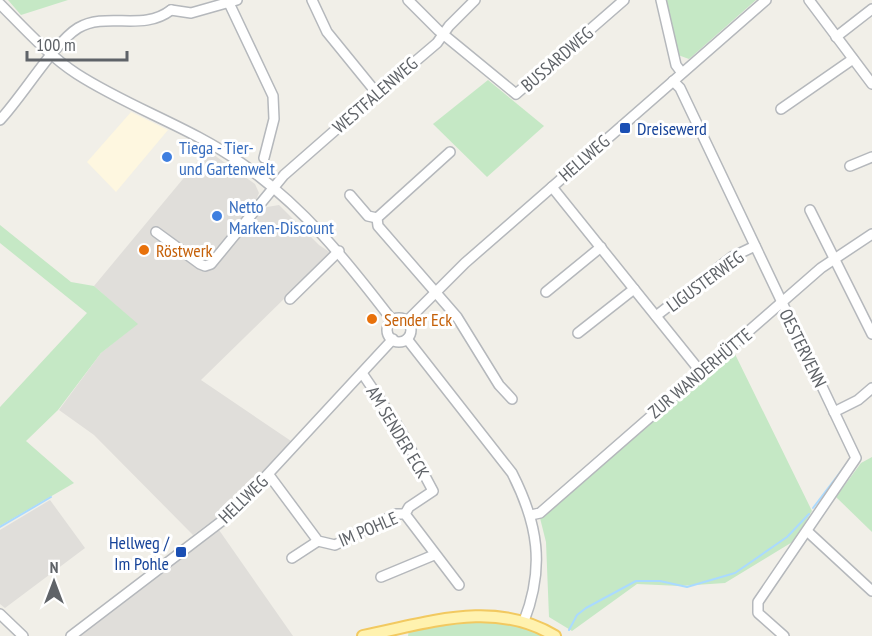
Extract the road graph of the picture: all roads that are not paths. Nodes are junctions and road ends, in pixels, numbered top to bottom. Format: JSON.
{"nodes":[{"id":1,"x":312,"y":0,"type":"edge"},
{"id":2,"x":408,"y":0,"type":"edge"},
{"id":3,"x":475,"y":0,"type":"edge"},
{"id":4,"x":624,"y":0,"type":"edge"},
{"id":5,"x":661,"y":0,"type":"edge"},
{"id":6,"x":766,"y":0,"type":"edge"},
{"id":7,"x":809,"y":0,"type":"edge"},
{"id":8,"x":233,"y":2,"type":"edge"},
{"id":9,"x":170,"y":5,"type":"edge"},
{"id":10,"x":2,"y":6,"type":"edge"},
{"id":11,"x":872,"y":9,"type":"edge"},
{"id":12,"x":444,"y":34,"type":"junction"},
{"id":13,"x":836,"y":37,"type":"junction"},
{"id":14,"x":53,"y":55,"type":"junction"},
{"id":15,"x":853,"y":59,"type":"junction"},
{"id":16,"x":682,"y":73,"type":"junction"},
{"id":17,"x":673,"y":81,"type":"junction"},
{"id":18,"x":872,"y":84,"type":"edge"},
{"id":19,"x":375,"y":91,"type":"junction"},
{"id":20,"x":781,"y":109,"type":"dead end"},
{"id":21,"x":0,"y":120,"type":"edge"},
{"id":22,"x":450,"y":152,"type":"dead end"},
{"id":23,"x":872,"y":157,"type":"edge"},
{"id":24,"x":264,"y":158,"type":"dead end"},
{"id":25,"x":850,"y":166,"type":"dead end"},
{"id":26,"x":552,"y":187,"type":"junction"},
{"id":27,"x":274,"y":188,"type":"junction"},
{"id":28,"x":350,"y":195,"type":"dead end"},
{"id":29,"x":810,"y":210,"type":"dead end"},
{"id":30,"x":377,"y":218,"type":"junction"},
{"id":31,"x":156,"y":232,"type":"dead end"},
{"id":32,"x":872,"y":234,"type":"edge"},
{"id":33,"x":754,"y":246,"type":"junction"},
{"id":34,"x":601,"y":247,"type":"junction"},
{"id":35,"x":339,"y":251,"type":"junction"},
{"id":36,"x":835,"y":258,"type":"junction"},
{"id":37,"x":634,"y":290,"type":"junction"},
{"id":38,"x":546,"y":292,"type":"dead end"},
{"id":39,"x":436,"y":293,"type":"junction"},
{"id":40,"x":290,"y":300,"type":"dead end"},
{"id":41,"x":781,"y":303,"type":"junction"},
{"id":42,"x":656,"y":316,"type":"junction"},
{"id":43,"x":392,"y":320,"type":"junction"},
{"id":44,"x":407,"y":321,"type":"junction"},
{"id":45,"x":578,"y":333,"type":"dead end"},
{"id":46,"x":872,"y":334,"type":"edge"},
{"id":47,"x":393,"y":339,"type":"junction"},
{"id":48,"x":407,"y":339,"type":"junction"},
{"id":49,"x":700,"y":371,"type":"junction"},
{"id":50,"x":362,"y":374,"type":"junction"},
{"id":51,"x":872,"y":388,"type":"edge"},
{"id":52,"x":512,"y":399,"type":"dead end"},
{"id":53,"x":834,"y":412,"type":"junction"},
{"id":54,"x":269,"y":475,"type":"junction"},
{"id":55,"x":405,"y":514,"type":"junction"},
{"id":56,"x":531,"y":515,"type":"junction"},
{"id":57,"x":807,"y":531,"type":"junction"},
{"id":58,"x":318,"y":541,"type":"junction"},
{"id":59,"x":434,"y":555,"type":"junction"},
{"id":60,"x":292,"y":558,"type":"dead end"},
{"id":61,"x":381,"y":577,"type":"dead end"},
{"id":62,"x":459,"y":585,"type":"dead end"},
{"id":63,"x":872,"y":591,"type":"edge"},
{"id":64,"x":0,"y":614,"type":"edge"},
{"id":65,"x":524,"y":621,"type":"junction"},
{"id":66,"x":405,"y":632,"type":"edge"},
{"id":67,"x":23,"y":636,"type":"edge"},
{"id":68,"x":71,"y":636,"type":"edge"},
{"id":69,"x":363,"y":636,"type":"edge"},
{"id":70,"x":555,"y":636,"type":"edge"},
{"id":71,"x":784,"y":636,"type":"edge"}],
"edges":[{"from":1,"to":19,"type":"street"},
{"from":2,"to":12,"type":"street"},
{"from":3,"to":12,"type":"street","name":"WESTFALENWEG"},
{"from":4,"to":12,"type":"street","name":"BUSSARDWEG"},
{"from":5,"to":16,"type":"street"},
{"from":6,"to":16,"type":"street","name":"HELLWEG"},
{"from":7,"to":13,"type":"street"},
{"from":8,"to":9,"type":"street"},
{"from":8,"to":24,"type":"street"},
{"from":9,"to":14,"type":"street"},
{"from":10,"to":14,"type":"street"},
{"from":11,"to":13,"type":"street"},
{"from":12,"to":19,"type":"street","name":"WESTFALENWEG"},
{"from":13,"to":15,"type":"street"},
{"from":14,"to":21,"type":"street"},
{"from":14,"to":27,"type":"street"},
{"from":15,"to":18,"type":"street"},
{"from":15,"to":20,"type":"street"},
{"from":16,"to":17,"type":"street","name":"HELLWEG"},
{"from":17,"to":26,"type":"street","name":"HELLWEG"},
{"from":17,"to":33,"type":"street","name":"OESTERVENN"},
{"from":19,"to":27,"type":"street","name":"WESTFALENWEG"},
{"from":22,"to":30,"type":"street"},
{"from":23,"to":25,"type":"street"},
{"from":26,"to":34,"type":"street"},
{"from":26,"to":39,"type":"street","name":"HELLWEG"},
{"from":27,"to":31,"type":"street","name":"WESTFALENWEG"},
{"from":27,"to":35,"type":"street"},
{"from":28,"to":30,"type":"street"},
{"from":29,"to":36,"type":"street"},
{"from":30,"to":39,"type":"street"},
{"from":32,"to":36,"type":"street","name":"ZUR WANDERHÜTTE"},
{"from":33,"to":41,"type":"street","name":"OESTERVENN"},
{"from":33,"to":42,"type":"street","name":"LIGUSTERWEG"},
{"from":34,"to":37,"type":"street"},
{"from":34,"to":38,"type":"street"},
{"from":35,"to":40,"type":"street"},
{"from":35,"to":43,"type":"street"},
{"from":36,"to":41,"type":"street","name":"ZUR WANDERHÜTTE"},
{"from":36,"to":46,"type":"street"},
{"from":37,"to":42,"type":"street"},
{"from":37,"to":45,"type":"street"},
{"from":39,"to":44,"type":"street","name":"HELLWEG"},
{"from":39,"to":52,"type":"street"},
{"from":41,"to":49,"type":"street","name":"ZUR WANDERHÜTTE"},
{"from":41,"to":53,"type":"street","name":"OESTERVENN"},
{"from":42,"to":49,"type":"street"},
{"from":43,"to":44,"type":"street"},
{"from":43,"to":47,"type":"street"},
{"from":44,"to":48,"type":"street"},
{"from":47,"to":48,"type":"street"},
{"from":47,"to":50,"type":"street","name":"HELLWEG"},
{"from":48,"to":56,"type":"street"},
{"from":49,"to":56,"type":"street","name":"ZUR WANDERHÜTTE"},
{"from":50,"to":54,"type":"street","name":"HELLWEG"},
{"from":50,"to":55,"type":"street","name":"AM SENDER ECK"},
{"from":51,"to":53,"type":"street"},
{"from":53,"to":57,"type":"street","name":"OESTERVENN"},
{"from":54,"to":58,"type":"street","name":"IM POHLE"},
{"from":54,"to":68,"type":"street","name":"HELLWEG"},
{"from":55,"to":58,"type":"street","name":"IM POHLE"},
{"from":55,"to":59,"type":"street","name":"IM POHLE"},
{"from":56,"to":65,"type":"street"},
{"from":57,"to":63,"type":"street"},
{"from":57,"to":71,"type":"street"},
{"from":58,"to":60,"type":"street","name":"IM POHLE"},
{"from":59,"to":61,"type":"street"},
{"from":59,"to":62,"type":"street","name":"IM POHLE"},
{"from":64,"to":67,"type":"street"},
{"from":65,"to":66,"type":"main road"},
{"from":65,"to":70,"type":"main road"},
{"from":66,"to":69,"type":"main road"}]}
